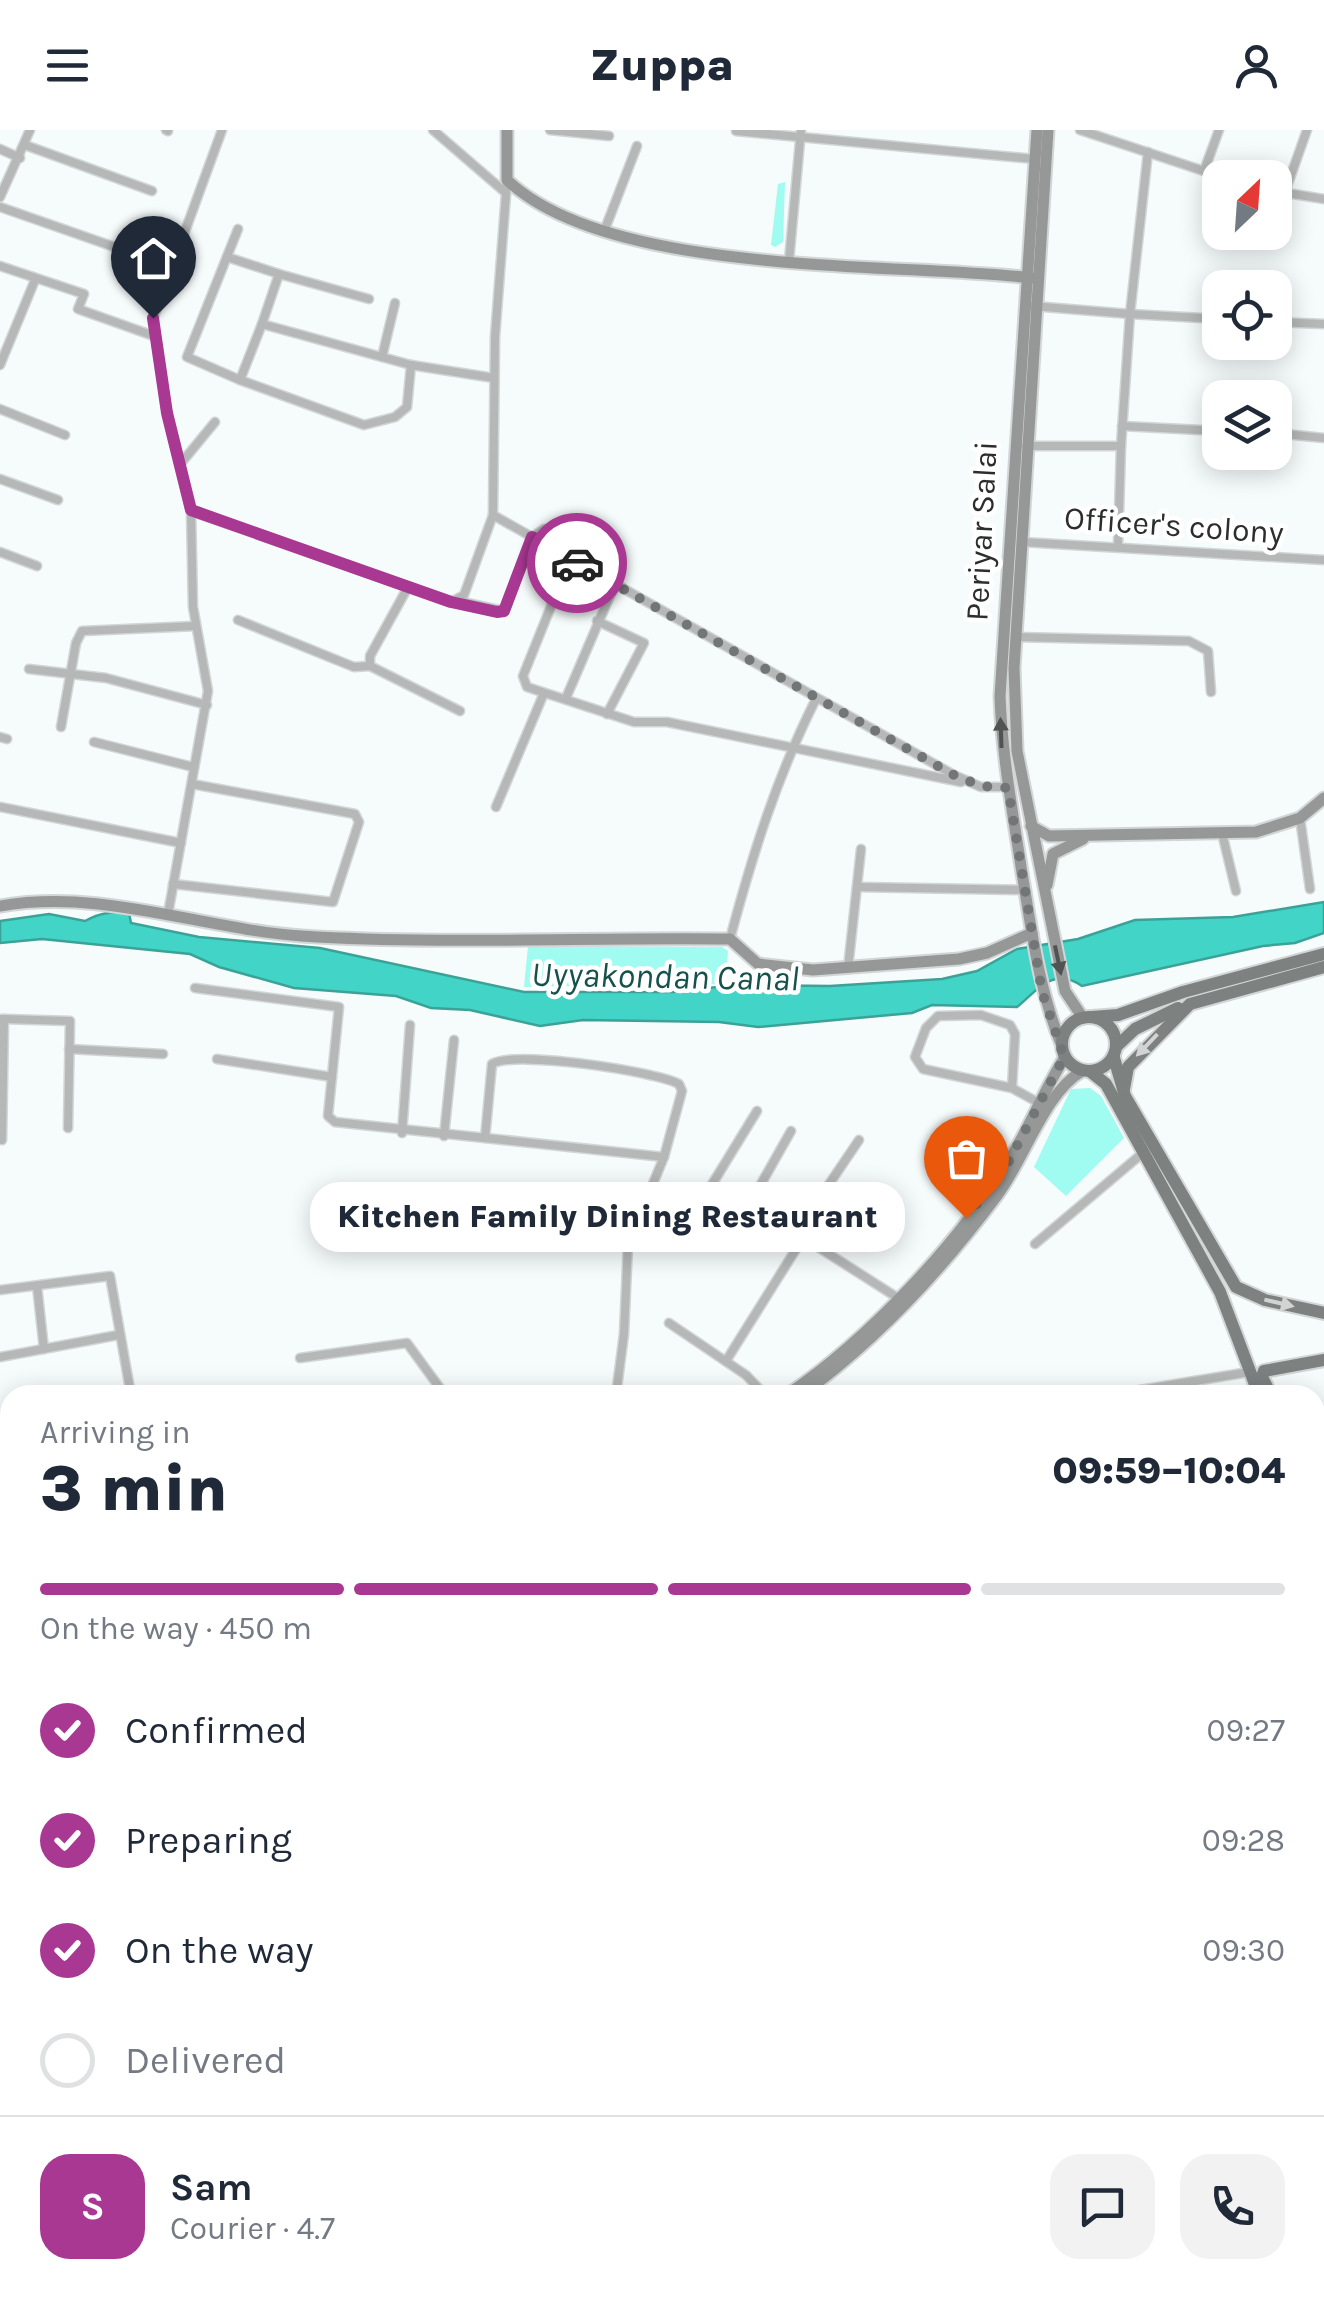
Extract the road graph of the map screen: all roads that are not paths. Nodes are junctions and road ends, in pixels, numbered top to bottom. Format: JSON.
{"nodes":[{"id":1,"x":30,"y":130,"type":"edge"},
{"id":2,"x":222,"y":130,"type":"edge"},
{"id":3,"x":433,"y":130,"type":"edge"},
{"id":4,"x":507,"y":130,"type":"edge"},
{"id":5,"x":550,"y":130,"type":"edge"},
{"id":6,"x":1037,"y":130,"type":"edge"},
{"id":7,"x":1048,"y":130,"type":"edge"},
{"id":8,"x":1080,"y":130,"type":"edge"},
{"id":9,"x":1219,"y":130,"type":"edge"},
{"id":10,"x":1307,"y":130,"type":"edge"},
{"id":11,"x":736,"y":131,"type":"edge"},
{"id":12,"x":800,"y":133,"type":"edge"},
{"id":13,"x":609,"y":136,"type":"dead end"},
{"id":14,"x":25,"y":145,"type":"junction"},
{"id":15,"x":637,"y":146,"type":"dead end"},
{"id":16,"x":0,"y":149,"type":"edge"},
{"id":17,"x":1148,"y":152,"type":"junction"},
{"id":18,"x":20,"y":158,"type":"junction"},
{"id":19,"x":1035,"y":159,"type":"junction"},
{"id":20,"x":1208,"y":160,"type":"edge"},
{"id":21,"x":1292,"y":164,"type":"edge"},
{"id":22,"x":1202,"y":170,"type":"edge"},
{"id":23,"x":507,"y":187,"type":"junction"},
{"id":24,"x":152,"y":190,"type":"dead end"},
{"id":25,"x":1292,"y":194,"type":"edge"},
{"id":26,"x":0,"y":197,"type":"edge"},
{"id":27,"x":1324,"y":199,"type":"edge"},
{"id":28,"x":0,"y":207,"type":"edge"},
{"id":29,"x":238,"y":229,"type":"dead end"},
{"id":30,"x":604,"y":230,"type":"junction"},
{"id":31,"x":228,"y":258,"type":"junction"},
{"id":32,"x":789,"y":261,"type":"junction"},
{"id":33,"x":0,"y":266,"type":"edge"},
{"id":34,"x":169,"y":266,"type":"junction"},
{"id":35,"x":279,"y":274,"type":"junction"},
{"id":36,"x":1030,"y":277,"type":"junction"},
{"id":37,"x":35,"y":280,"type":"junction"},
{"id":38,"x":369,"y":299,"type":"dead end"},
{"id":39,"x":395,"y":303,"type":"dead end"},
{"id":40,"x":1028,"y":306,"type":"junction"},
{"id":41,"x":1130,"y":314,"type":"junction"},
{"id":42,"x":1202,"y":318,"type":"edge"},
{"id":43,"x":1292,"y":323,"type":"edge"},
{"id":44,"x":262,"y":324,"type":"junction"},
{"id":45,"x":1324,"y":324,"type":"edge"},
{"id":46,"x":154,"y":336,"type":"junction"},
{"id":47,"x":382,"y":357,"type":"junction"},
{"id":48,"x":0,"y":365,"type":"edge"},
{"id":49,"x":411,"y":365,"type":"junction"},
{"id":50,"x":494,"y":378,"type":"junction"},
{"id":51,"x":240,"y":380,"type":"junction"},
{"id":52,"x":0,"y":409,"type":"edge"},
{"id":53,"x":215,"y":422,"type":"dead end"},
{"id":54,"x":1122,"y":426,"type":"junction"},
{"id":55,"x":1202,"y":430,"type":"edge"},
{"id":56,"x":65,"y":435,"type":"dead end"},
{"id":57,"x":1292,"y":435,"type":"edge"},
{"id":58,"x":1324,"y":438,"type":"edge"},
{"id":59,"x":1026,"y":446,"type":"junction"},
{"id":60,"x":1121,"y":446,"type":"junction"},
{"id":61,"x":182,"y":462,"type":"junction"},
{"id":62,"x":0,"y":479,"type":"edge"},
{"id":63,"x":58,"y":500,"type":"dead end"},
{"id":64,"x":191,"y":510,"type":"junction"},
{"id":65,"x":493,"y":515,"type":"junction"},
{"id":66,"x":544,"y":529,"type":"dead end"},
{"id":67,"x":532,"y":537,"type":"junction"},
{"id":68,"x":1014,"y":541,"type":"junction"},
{"id":69,"x":1118,"y":546,"type":"junction"},
{"id":70,"x":0,"y":552,"type":"edge"},
{"id":71,"x":570,"y":559,"type":"junction"},
{"id":72,"x":1324,"y":560,"type":"edge"},
{"id":73,"x":37,"y":566,"type":"dead end"},
{"id":74,"x":615,"y":584,"type":"junction"},
{"id":75,"x":408,"y":587,"type":"junction"},
{"id":76,"x":458,"y":601,"type":"junction"},
{"id":77,"x":238,"y":620,"type":"dead end"},
{"id":78,"x":598,"y":621,"type":"junction"},
{"id":79,"x":196,"y":626,"type":"junction"},
{"id":80,"x":1014,"y":637,"type":"junction"},
{"id":81,"x":370,"y":666,"type":"junction"},
{"id":82,"x":28,"y":669,"type":"dead end"},
{"id":83,"x":69,"y":673,"type":"junction"},
{"id":84,"x":1211,"y":692,"type":"dead end"},
{"id":85,"x":544,"y":693,"type":"junction"},
{"id":86,"x":566,"y":698,"type":"junction"},
{"id":87,"x":816,"y":699,"type":"junction"},
{"id":88,"x":207,"y":705,"type":"junction"},
{"id":89,"x":460,"y":710,"type":"dead end"},
{"id":90,"x":607,"y":714,"type":"junction"},
{"id":91,"x":61,"y":727,"type":"dead end"},
{"id":92,"x":94,"y":742,"type":"dead end"},
{"id":93,"x":792,"y":747,"type":"junction"},
{"id":94,"x":193,"y":767,"type":"junction"},
{"id":95,"x":192,"y":784,"type":"junction"},
{"id":96,"x":981,"y":786,"type":"junction"},
{"id":97,"x":1008,"y":788,"type":"junction"},
{"id":98,"x":1324,"y":798,"type":"edge"},
{"id":99,"x":0,"y":807,"type":"edge"},
{"id":100,"x":496,"y":807,"type":"dead end"},
{"id":101,"x":1300,"y":818,"type":"junction"},
{"id":102,"x":1030,"y":823,"type":"junction"},
{"id":103,"x":1222,"y":832,"type":"junction"},
{"id":104,"x":1092,"y":836,"type":"junction"},
{"id":105,"x":181,"y":843,"type":"junction"},
{"id":106,"x":861,"y":848,"type":"dead end"},
{"id":107,"x":174,"y":884,"type":"junction"},
{"id":108,"x":857,"y":887,"type":"junction"},
{"id":109,"x":1310,"y":889,"type":"dead end"},
{"id":110,"x":1025,"y":890,"type":"junction"},
{"id":111,"x":1236,"y":892,"type":"dead end"},
{"id":112,"x":1046,"y":899,"type":"junction"},
{"id":113,"x":0,"y":906,"type":"edge"},
{"id":114,"x":168,"y":914,"type":"junction"},
{"id":115,"x":1032,"y":933,"type":"junction"},
{"id":116,"x":730,"y":939,"type":"junction"},
{"id":117,"x":1324,"y":954,"type":"edge"},
{"id":118,"x":1324,"y":967,"type":"edge"},
{"id":119,"x":848,"y":969,"type":"junction"},
{"id":120,"x":195,"y":988,"type":"dead end"},
{"id":121,"x":1190,"y":1004,"type":"junction"},
{"id":122,"x":1087,"y":1017,"type":"junction"},
{"id":123,"x":2,"y":1019,"type":"edge"},
{"id":124,"x":410,"y":1024,"type":"dead end"},
{"id":125,"x":454,"y":1040,"type":"dead end"},
{"id":126,"x":69,"y":1049,"type":"junction"},
{"id":127,"x":1063,"y":1052,"type":"junction"},
{"id":128,"x":1115,"y":1052,"type":"junction"},
{"id":129,"x":163,"y":1054,"type":"dead end"},
{"id":130,"x":216,"y":1060,"type":"dead end"},
{"id":131,"x":1082,"y":1073,"type":"junction"},
{"id":132,"x":332,"y":1078,"type":"junction"},
{"id":133,"x":1012,"y":1088,"type":"junction"},
{"id":134,"x":1125,"y":1096,"type":"junction"},
{"id":135,"x":1039,"y":1103,"type":"junction"},
{"id":136,"x":757,"y":1111,"type":"dead end"},
{"id":137,"x":68,"y":1128,"type":"dead end"},
{"id":138,"x":791,"y":1130,"type":"dead end"},
{"id":139,"x":402,"y":1133,"type":"junction"},
{"id":140,"x":444,"y":1136,"type":"junction"},
{"id":141,"x":485,"y":1138,"type":"junction"},
{"id":142,"x":2,"y":1140,"type":"edge"},
{"id":143,"x":860,"y":1140,"type":"dead end"},
{"id":144,"x":1144,"y":1152,"type":"junction"},
{"id":145,"x":664,"y":1157,"type":"junction"},
{"id":146,"x":748,"y":1207,"type":"junction"},
{"id":147,"x":800,"y":1235,"type":"junction"},
{"id":148,"x":1034,"y":1244,"type":"dead end"},
{"id":149,"x":37,"y":1286,"type":"junction"},
{"id":150,"x":1236,"y":1287,"type":"junction"},
{"id":151,"x":0,"y":1290,"type":"edge"},
{"id":152,"x":1220,"y":1292,"type":"junction"},
{"id":153,"x":898,"y":1298,"type":"junction"},
{"id":154,"x":1324,"y":1313,"type":"edge"},
{"id":155,"x":669,"y":1323,"type":"dead end"},
{"id":156,"x":118,"y":1335,"type":"junction"},
{"id":157,"x":44,"y":1349,"type":"junction"},
{"id":158,"x":0,"y":1357,"type":"edge"},
{"id":159,"x":300,"y":1358,"type":"dead end"},
{"id":160,"x":1324,"y":1360,"type":"edge"},
{"id":161,"x":726,"y":1361,"type":"junction"},
{"id":162,"x":1249,"y":1372,"type":"junction"},
{"id":163,"x":1201,"y":1381,"type":"junction"},
{"id":164,"x":129,"y":1385,"type":"edge"},
{"id":165,"x":438,"y":1385,"type":"edge"},
{"id":166,"x":617,"y":1385,"type":"edge"},
{"id":167,"x":754,"y":1385,"type":"edge"},
{"id":168,"x":802,"y":1385,"type":"edge"},
{"id":169,"x":812,"y":1385,"type":"edge"},
{"id":170,"x":1175,"y":1385,"type":"edge"},
{"id":171,"x":1201,"y":1385,"type":"edge"},
{"id":172,"x":1255,"y":1385,"type":"edge"},
{"id":173,"x":1266,"y":1385,"type":"edge"}],
"edges":[{"from":1,"to":14,"type":"street"},
{"from":2,"to":34,"type":"street"},
{"from":3,"to":23,"type":"street"},
{"from":4,"to":23,"type":"main road"},
{"from":5,"to":13,"type":"street"},
{"from":6,"to":19,"type":"main road","name":"Periyar Salai"},
{"from":7,"to":36,"type":"main road","name":"Periyar Salai"},
{"from":8,"to":17,"type":"street"},
{"from":9,"to":20,"type":"street"},
{"from":10,"to":21,"type":"street"},
{"from":11,"to":12,"type":"street"},
{"from":12,"to":19,"type":"street"},
{"from":12,"to":32,"type":"street"},
{"from":14,"to":18,"type":"street"},
{"from":14,"to":24,"type":"street"},
{"from":15,"to":30,"type":"street"},
{"from":16,"to":18,"type":"street"},
{"from":17,"to":22,"type":"street"},
{"from":17,"to":41,"type":"street"},
{"from":18,"to":26,"type":"street"},
{"from":19,"to":36,"type":"main road","name":"Periyar Salai"},
{"from":23,"to":30,"type":"main road"},
{"from":23,"to":50,"type":"street"},
{"from":25,"to":27,"type":"street"},
{"from":28,"to":34,"type":"street"},
{"from":29,"to":31,"type":"street"},
{"from":30,"to":32,"type":"main road"},
{"from":31,"to":35,"type":"street"},
{"from":31,"to":51,"type":"street"},
{"from":32,"to":36,"type":"main road"},
{"from":33,"to":37,"type":"street"},
{"from":34,"to":46,"type":"street"},
{"from":35,"to":38,"type":"street"},
{"from":35,"to":44,"type":"street"},
{"from":36,"to":40,"type":"main road","name":"Periyar Salai"},
{"from":37,"to":46,"type":"street"},
{"from":37,"to":48,"type":"street"},
{"from":39,"to":47,"type":"street"},
{"from":40,"to":41,"type":"street"},
{"from":40,"to":59,"type":"main road","name":"Periyar Salai"},
{"from":40,"to":68,"type":"main road","name":"Periyar Salai"},
{"from":41,"to":42,"type":"street"},
{"from":41,"to":54,"type":"street"},
{"from":43,"to":45,"type":"street"},
{"from":44,"to":47,"type":"street"},
{"from":44,"to":51,"type":"street"},
{"from":46,"to":61,"type":"street"},
{"from":47,"to":49,"type":"street"},
{"from":49,"to":50,"type":"street"},
{"from":49,"to":51,"type":"street"},
{"from":50,"to":65,"type":"street"},
{"from":52,"to":56,"type":"street"},
{"from":53,"to":61,"type":"street"},
{"from":54,"to":55,"type":"street"},
{"from":54,"to":60,"type":"street"},
{"from":57,"to":58,"type":"street"},
{"from":59,"to":60,"type":"street"},
{"from":59,"to":68,"type":"main road","name":"Periyar Salai"},
{"from":60,"to":69,"type":"street"},
{"from":61,"to":64,"type":"street"},
{"from":62,"to":63,"type":"street"},
{"from":64,"to":75,"type":"street"},
{"from":64,"to":79,"type":"street"},
{"from":65,"to":67,"type":"street"},
{"from":65,"to":76,"type":"street"},
{"from":66,"to":67,"type":"street"},
{"from":67,"to":71,"type":"street"},
{"from":67,"to":76,"type":"street"},
{"from":68,"to":69,"type":"street","name":"Officer's colony"},
{"from":68,"to":80,"type":"main road","name":"Periyar Salai"},
{"from":97,"to":68,"type":"main road","name":"Periyar Salai","one_way":true},
{"from":69,"to":72,"type":"street","name":"Officer's colony"},
{"from":70,"to":73,"type":"street"},
{"from":71,"to":74,"type":"street"},
{"from":71,"to":85,"type":"street"},
{"from":74,"to":78,"type":"street"},
{"from":74,"to":87,"type":"street"},
{"from":75,"to":76,"type":"street"},
{"from":75,"to":81,"type":"street"},
{"from":77,"to":81,"type":"street"},
{"from":78,"to":86,"type":"street"},
{"from":78,"to":90,"type":"street"},
{"from":79,"to":83,"type":"street"},
{"from":79,"to":88,"type":"street"},
{"from":80,"to":84,"type":"street"},
{"from":80,"to":102,"type":"main road","name":"Periyar Salai"},
{"from":81,"to":89,"type":"street"},
{"from":82,"to":83,"type":"street"},
{"from":83,"to":88,"type":"street"},
{"from":83,"to":91,"type":"street"},
{"from":85,"to":86,"type":"street"},
{"from":85,"to":100,"type":"street"},
{"from":86,"to":90,"type":"street"},
{"from":87,"to":93,"type":"street"},
{"from":87,"to":96,"type":"street"},
{"from":88,"to":94,"type":"street"},
{"from":90,"to":93,"type":"street"},
{"from":92,"to":94,"type":"street"},
{"from":93,"to":96,"type":"street"},
{"from":93,"to":116,"type":"street"},
{"from":94,"to":95,"type":"street"},
{"from":95,"to":105,"type":"street"},
{"from":95,"to":107,"type":"street"},
{"from":96,"to":97,"type":"street"},
{"from":97,"to":110,"type":"main road","name":"Periyar Salai"},
{"from":98,"to":101,"type":"main road"},
{"from":99,"to":105,"type":"street"},
{"from":101,"to":103,"type":"main road"},
{"from":101,"to":109,"type":"street"},
{"from":102,"to":104,"type":"main road"},
{"from":102,"to":112,"type":"main road","name":"Periyar Salai"},
{"from":103,"to":104,"type":"main road"},
{"from":103,"to":111,"type":"street"},
{"from":104,"to":112,"type":"main road"},
{"from":105,"to":107,"type":"street"},
{"from":106,"to":108,"type":"street"},
{"from":107,"to":114,"type":"street"},
{"from":108,"to":110,"type":"street"},
{"from":108,"to":119,"type":"street"},
{"from":110,"to":115,"type":"main road","name":"Periyar Salai"},
{"from":112,"to":122,"type":"main road","name":"Periyar Salai","one_way":true},
{"from":113,"to":114,"type":"main road"},
{"from":114,"to":116,"type":"main road"},
{"from":115,"to":119,"type":"main road"},
{"from":115,"to":127,"type":"main road","name":"Periyar Salai"},
{"from":116,"to":119,"type":"main road"},
{"from":117,"to":122,"type":"main road"},
{"from":118,"to":121,"type":"main road"},
{"from":120,"to":132,"type":"street"},
{"from":121,"to":128,"type":"main road"},
{"from":121,"to":134,"type":"main road","one_way":true},
{"from":122,"to":127,"type":"main road"},
{"from":122,"to":128,"type":"main road"},
{"from":123,"to":126,"type":"street"},
{"from":123,"to":142,"type":"street"},
{"from":124,"to":139,"type":"street"},
{"from":125,"to":140,"type":"street"},
{"from":126,"to":129,"type":"street"},
{"from":126,"to":137,"type":"street"},
{"from":127,"to":131,"type":"main road"},
{"from":127,"to":135,"type":"main road"},
{"from":128,"to":131,"type":"main road"},
{"from":128,"to":134,"type":"main road"},
{"from":130,"to":132,"type":"street"},
{"from":131,"to":144,"type":"main road"},
{"from":131,"to":169,"type":"main road"},
{"from":132,"to":139,"type":"street"},
{"from":133,"to":133,"type":"street"},
{"from":133,"to":135,"type":"street"},
{"from":134,"to":150,"type":"main road"},
{"from":135,"to":153,"type":"main road"},
{"from":136,"to":146,"type":"street"},
{"from":138,"to":146,"type":"street"},
{"from":139,"to":140,"type":"street"},
{"from":140,"to":141,"type":"street"},
{"from":141,"to":145,"type":"street"},
{"from":141,"to":145,"type":"street"},
{"from":143,"to":147,"type":"street"},
{"from":144,"to":148,"type":"street"},
{"from":144,"to":152,"type":"main road"},
{"from":145,"to":166,"type":"street"},
{"from":146,"to":147,"type":"street"},
{"from":147,"to":153,"type":"street"},
{"from":147,"to":161,"type":"street"},
{"from":149,"to":151,"type":"street"},
{"from":149,"to":156,"type":"street"},
{"from":149,"to":157,"type":"street"},
{"from":150,"to":152,"type":"main road"},
{"from":150,"to":154,"type":"main road","one_way":true},
{"from":152,"to":162,"type":"main road"},
{"from":153,"to":168,"type":"main road"},
{"from":155,"to":161,"type":"street"},
{"from":156,"to":157,"type":"street"},
{"from":156,"to":164,"type":"street"},
{"from":157,"to":158,"type":"street"},
{"from":159,"to":165,"type":"street"},
{"from":160,"to":173,"type":"main road"},
{"from":161,"to":167,"type":"street"},
{"from":162,"to":163,"type":"street"},
{"from":162,"to":172,"type":"main road"},
{"from":163,"to":170,"type":"street"},
{"from":163,"to":171,"type":"street"}]}
